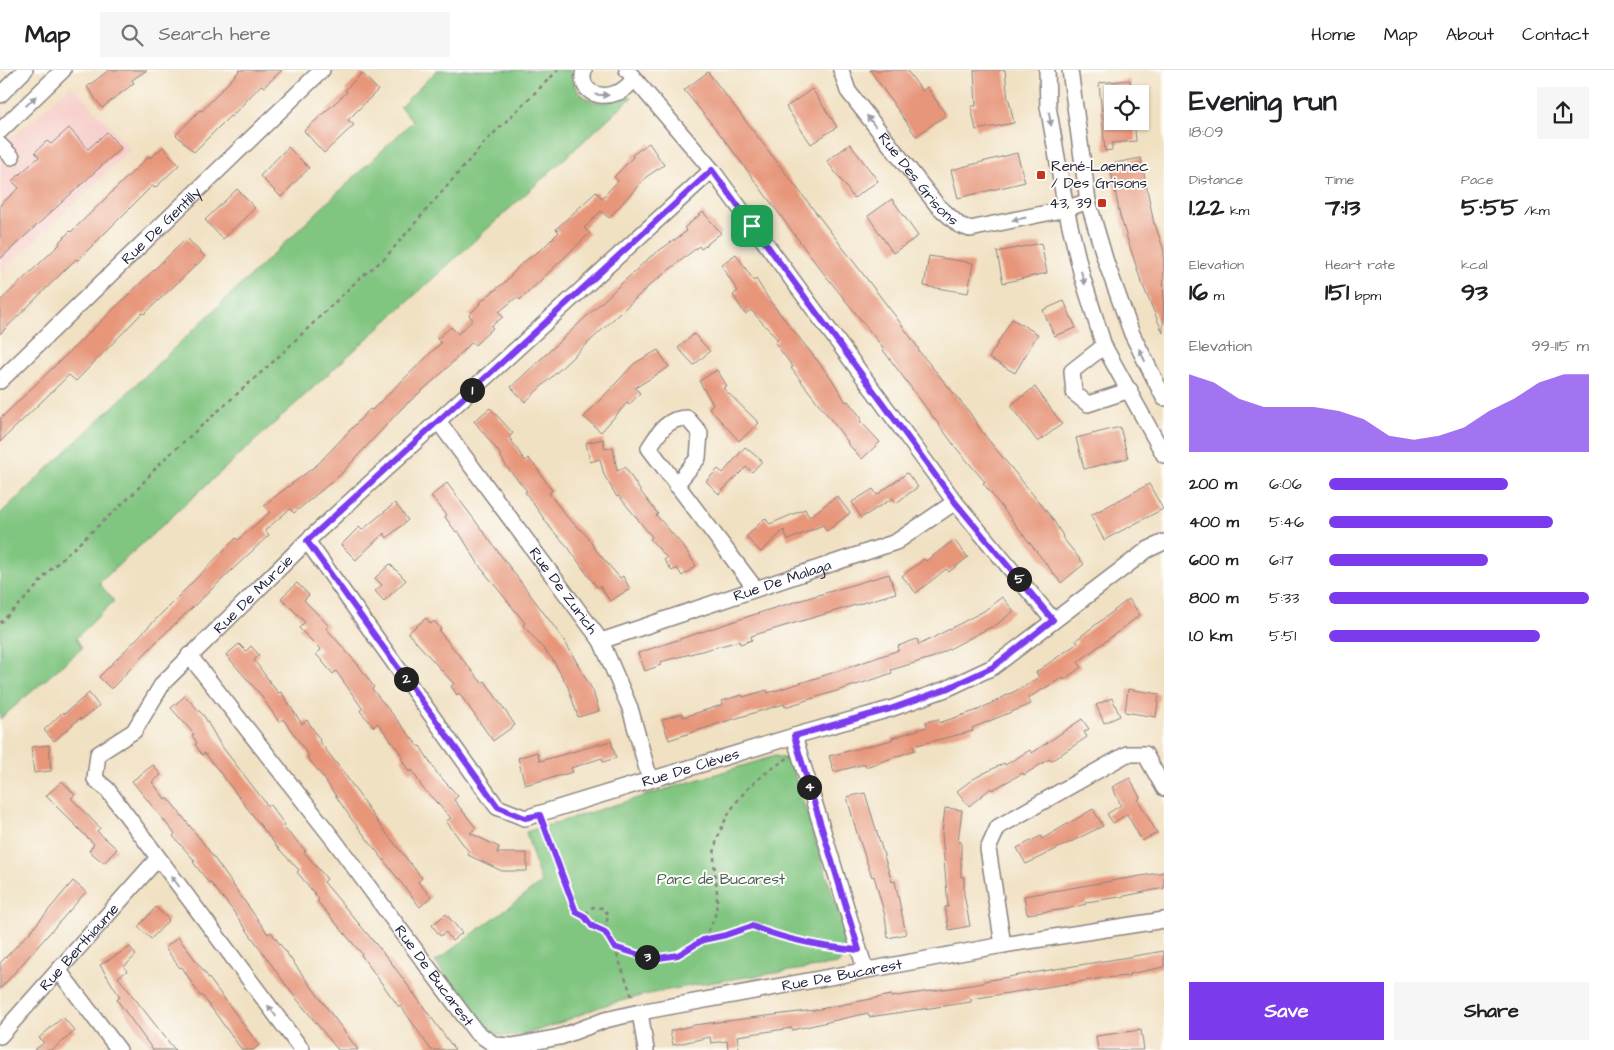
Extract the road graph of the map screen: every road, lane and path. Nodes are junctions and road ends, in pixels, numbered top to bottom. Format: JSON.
{"nodes":[{"id":1,"x":25,"y":70,"type":"edge"},
{"id":2,"x":63,"y":70,"type":"edge"},
{"id":3,"x":322,"y":70,"type":"edge"},
{"id":4,"x":584,"y":70,"type":"edge"},
{"id":5,"x":841,"y":70,"type":"edge"},
{"id":6,"x":1047,"y":70,"type":"edge"},
{"id":7,"x":1070,"y":70,"type":"edge"},
{"id":8,"x":557,"y":71,"type":"edge"},
{"id":9,"x":631,"y":74,"type":"edge"},
{"id":10,"x":0,"y":95,"type":"edge"},
{"id":11,"x":0,"y":131,"type":"edge"},
{"id":12,"x":0,"y":145,"type":"edge"},
{"id":13,"x":12,"y":157,"type":"dead end"},
{"id":14,"x":712,"y":170,"type":"junction"},
{"id":15,"x":1088,"y":201,"type":"junction"},
{"id":16,"x":1066,"y":208,"type":"junction"},
{"id":17,"x":1104,"y":346,"type":"junction"},
{"id":18,"x":0,"y":382,"type":"edge"},
{"id":19,"x":1130,"y":390,"type":"junction"},
{"id":20,"x":1164,"y":398,"type":"edge"},
{"id":21,"x":438,"y":421,"type":"junction"},
{"id":22,"x":1164,"y":455,"type":"edge"},
{"id":23,"x":676,"y":485,"type":"dead end"},
{"id":24,"x":955,"y":502,"type":"junction"},
{"id":25,"x":307,"y":541,"type":"junction"},
{"id":26,"x":1164,"y":542,"type":"edge"},
{"id":27,"x":755,"y":588,"type":"junction"},
{"id":28,"x":1053,"y":620,"type":"junction"},
{"id":29,"x":0,"y":623,"type":"edge"},
{"id":30,"x":601,"y":641,"type":"junction"},
{"id":31,"x":189,"y":655,"type":"junction"},
{"id":32,"x":794,"y":736,"type":"junction"},
{"id":33,"x":799,"y":753,"type":"junction"},
{"id":34,"x":650,"y":780,"type":"junction"},
{"id":35,"x":1164,"y":788,"type":"edge"},
{"id":36,"x":540,"y":815,"type":"junction"},
{"id":37,"x":158,"y":858,"type":"junction"},
{"id":38,"x":584,"y":916,"type":"junction"},
{"id":39,"x":1164,"y":920,"type":"edge"},
{"id":40,"x":605,"y":932,"type":"junction"},
{"id":41,"x":703,"y":940,"type":"junction"},
{"id":42,"x":1003,"y":945,"type":"junction"},
{"id":43,"x":614,"y":947,"type":"junction"},
{"id":44,"x":859,"y":950,"type":"junction"},
{"id":45,"x":865,"y":969,"type":"junction"},
{"id":46,"x":59,"y":971,"type":"junction"},
{"id":47,"x":640,"y":1012,"type":"junction"},
{"id":48,"x":0,"y":1036,"type":"edge"},
{"id":49,"x":119,"y":1050,"type":"edge"},
{"id":50,"x":302,"y":1050,"type":"edge"},
{"id":51,"x":646,"y":1050,"type":"edge"}],
"edges":[{"from":1,"to":10,"type":"street"},
{"from":11,"to":2,"type":"street","one_way":true},
{"from":3,"to":18,"type":"street","name":"Rue De Gentilly"},
{"from":4,"to":9,"type":"street","one_way":true},
{"from":16,"to":5,"type":"street","name":"Rue Des Grisons","one_way":true},
{"from":6,"to":16,"type":"street","one_way":true},
{"from":7,"to":15,"type":"street"},
{"from":8,"to":29,"type":"path"},
{"from":9,"to":14,"type":"street"},
{"from":12,"to":13,"type":"street"},
{"from":14,"to":21,"type":"street","name":"Rue De Murcie"},
{"from":14,"to":24,"type":"street"},
{"from":15,"to":16,"type":"street","name":"Rue Des Grisons"},
{"from":20,"to":15,"type":"street","one_way":true},
{"from":16,"to":17,"type":"street","one_way":true},
{"from":17,"to":19,"type":"street"},
{"from":17,"to":19,"type":"street"},
{"from":19,"to":22,"type":"street"},
{"from":21,"to":25,"type":"street","name":"Rue De Murcie"},
{"from":21,"to":30,"type":"street","name":"Rue De Zurich"},
{"from":23,"to":27,"type":"street"},
{"from":24,"to":27,"type":"street","name":"Rue De Malaga"},
{"from":24,"to":28,"type":"street"},
{"from":25,"to":31,"type":"street","name":"Rue De Murcie"},
{"from":25,"to":36,"type":"street","name":"Rue De Clèves"},
{"from":26,"to":28,"type":"street","name":"Rue De Clèves"},
{"from":27,"to":30,"type":"street","name":"Rue De Malaga"},
{"from":28,"to":32,"type":"street","name":"Rue De Clèves"},
{"from":30,"to":34,"type":"street","name":"Rue De Zurich"},
{"from":31,"to":37,"type":"street","name":"Rue De Murcie"},
{"from":31,"to":47,"type":"street","name":"Rue De Bucarest"},
{"from":32,"to":33,"type":"street"},
{"from":32,"to":34,"type":"street","name":"Rue De Clèves"},
{"from":33,"to":41,"type":"path"},
{"from":33,"to":44,"type":"street"},
{"from":34,"to":36,"type":"street","name":"Rue De Clèves"},
{"from":35,"to":42,"type":"street"},
{"from":36,"to":38,"type":"path"},
{"from":37,"to":46,"type":"street","name":"Rue Berthiaume"},
{"from":50,"to":37,"type":"street","name":"Rue De Murcie","one_way":true},
{"from":38,"to":40,"type":"path"},
{"from":38,"to":40,"type":"path"},
{"from":39,"to":42,"type":"street","name":"Rue De Bucarest"},
{"from":40,"to":43,"type":"path"},
{"from":41,"to":43,"type":"path"},
{"from":41,"to":44,"type":"path"},
{"from":42,"to":45,"type":"street","name":"Rue De Bucarest"},
{"from":43,"to":47,"type":"path"},
{"from":44,"to":45,"type":"street"},
{"from":45,"to":47,"type":"street","name":"Rue De Bucarest"},
{"from":46,"to":48,"type":"street","name":"Rue Berthiaume"},
{"from":46,"to":49,"type":"street"},
{"from":47,"to":51,"type":"street"}]}
